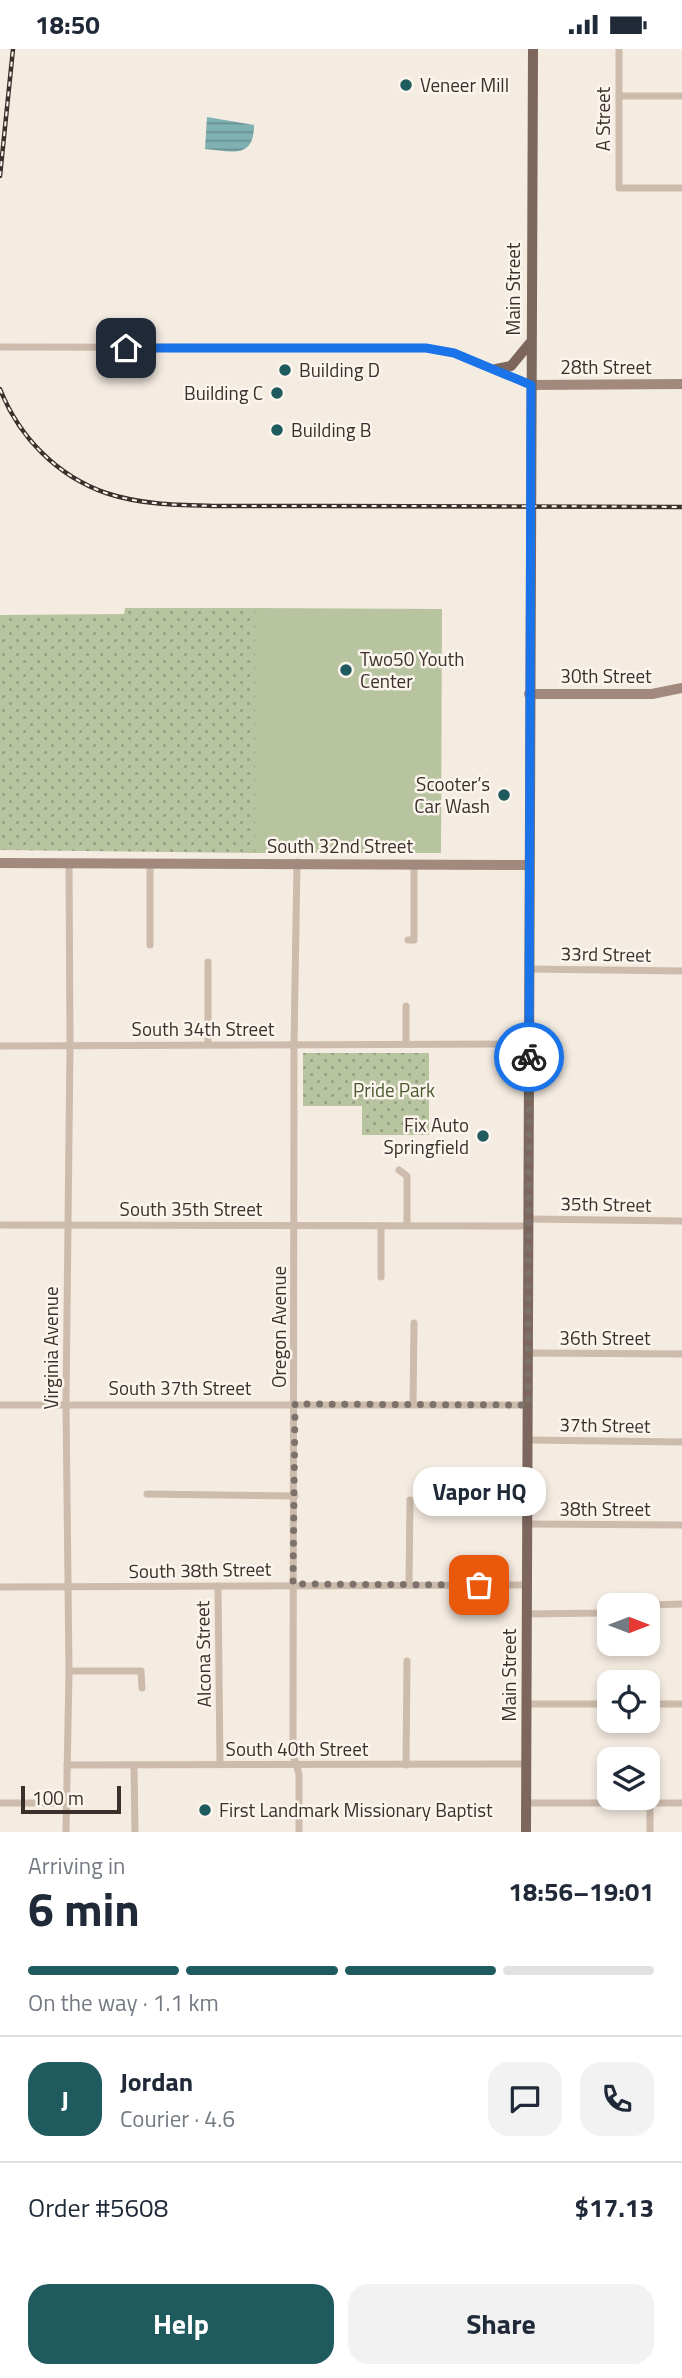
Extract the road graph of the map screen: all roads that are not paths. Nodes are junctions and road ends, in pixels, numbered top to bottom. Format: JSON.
{"nodes":[{"id":1,"x":533,"y":49,"type":"edge"},
{"id":2,"x":619,"y":49,"type":"edge"},
{"id":3,"x":619,"y":96,"type":"junction"},
{"id":4,"x":682,"y":96,"type":"edge"},
{"id":5,"x":682,"y":188,"type":"edge"},
{"id":6,"x":530,"y":343,"type":"junction"},
{"id":7,"x":0,"y":347,"type":"edge"},
{"id":8,"x":496,"y":369,"type":"junction"},
{"id":9,"x":682,"y":384,"type":"edge"},
{"id":10,"x":531,"y":385,"type":"junction"},
{"id":11,"x":682,"y":688,"type":"edge"},
{"id":12,"x":529,"y":694,"type":"junction"},
{"id":13,"x":297,"y":862,"type":"junction"},
{"id":14,"x":0,"y":863,"type":"edge"},
{"id":15,"x":69,"y":863,"type":"junction"},
{"id":16,"x":150,"y":863,"type":"junction"},
{"id":17,"x":414,"y":864,"type":"junction"},
{"id":18,"x":530,"y":865,"type":"junction"},
{"id":19,"x":408,"y":940,"type":"dead end"},
{"id":20,"x":150,"y":945,"type":"dead end"},
{"id":21,"x":208,"y":962,"type":"dead end"},
{"id":22,"x":530,"y":969,"type":"junction"},
{"id":23,"x":682,"y":971,"type":"edge"},
{"id":24,"x":406,"y":1006,"type":"dead end"},
{"id":25,"x":208,"y":1044,"type":"junction"},
{"id":26,"x":406,"y":1044,"type":"junction"},
{"id":27,"x":529,"y":1044,"type":"junction"},
{"id":28,"x":294,"y":1045,"type":"junction"},
{"id":29,"x":0,"y":1046,"type":"edge"},
{"id":30,"x":70,"y":1046,"type":"junction"},
{"id":31,"x":399,"y":1170,"type":"dead end"},
{"id":32,"x":682,"y":1220,"type":"edge"},
{"id":33,"x":529,"y":1223,"type":"junction"},
{"id":34,"x":294,"y":1224,"type":"junction"},
{"id":35,"x":0,"y":1225,"type":"edge"},
{"id":36,"x":67,"y":1225,"type":"junction"},
{"id":37,"x":407,"y":1225,"type":"junction"},
{"id":38,"x":381,"y":1226,"type":"junction"},
{"id":39,"x":381,"y":1277,"type":"dead end"},
{"id":40,"x":414,"y":1323,"type":"dead end"},
{"id":41,"x":528,"y":1353,"type":"junction"},
{"id":42,"x":682,"y":1354,"type":"edge"},
{"id":43,"x":66,"y":1404,"type":"junction"},
{"id":44,"x":295,"y":1404,"type":"junction"},
{"id":45,"x":413,"y":1404,"type":"junction"},
{"id":46,"x":0,"y":1405,"type":"edge"},
{"id":47,"x":528,"y":1405,"type":"junction"},
{"id":48,"x":528,"y":1440,"type":"junction"},
{"id":49,"x":682,"y":1442,"type":"edge"},
{"id":50,"x":147,"y":1494,"type":"dead end"},
{"id":51,"x":295,"y":1496,"type":"junction"},
{"id":52,"x":410,"y":1500,"type":"dead end"},
{"id":53,"x":527,"y":1524,"type":"junction"},
{"id":54,"x":682,"y":1525,"type":"edge"},
{"id":55,"x":293,"y":1584,"type":"junction"},
{"id":56,"x":409,"y":1584,"type":"junction"},
{"id":57,"x":527,"y":1585,"type":"junction"},
{"id":58,"x":218,"y":1586,"type":"junction"},
{"id":59,"x":0,"y":1587,"type":"edge"},
{"id":60,"x":68,"y":1588,"type":"junction"},
{"id":61,"x":682,"y":1604,"type":"edge"},
{"id":62,"x":660,"y":1605,"type":"edge"},
{"id":63,"x":597,"y":1613,"type":"edge"},
{"id":64,"x":527,"y":1614,"type":"junction"},
{"id":65,"x":407,"y":1661,"type":"dead end"},
{"id":66,"x":69,"y":1671,"type":"junction"},
{"id":67,"x":142,"y":1688,"type":"dead end"},
{"id":68,"x":527,"y":1704,"type":"junction"},
{"id":69,"x":597,"y":1704,"type":"edge"},
{"id":70,"x":660,"y":1704,"type":"edge"},
{"id":71,"x":682,"y":1704,"type":"edge"},
{"id":72,"x":220,"y":1764,"type":"junction"},
{"id":73,"x":295,"y":1764,"type":"junction"},
{"id":74,"x":526,"y":1764,"type":"junction"},
{"id":75,"x":67,"y":1765,"type":"junction"},
{"id":76,"x":406,"y":1765,"type":"junction"},
{"id":77,"x":134,"y":1766,"type":"junction"},
{"id":78,"x":0,"y":1803,"type":"edge"},
{"id":79,"x":67,"y":1803,"type":"junction"},
{"id":80,"x":526,"y":1803,"type":"junction"},
{"id":81,"x":597,"y":1803,"type":"edge"},
{"id":82,"x":660,"y":1803,"type":"edge"},
{"id":83,"x":682,"y":1803,"type":"edge"},
{"id":84,"x":650,"y":1810,"type":"edge"},
{"id":85,"x":66,"y":1832,"type":"edge"},
{"id":86,"x":135,"y":1832,"type":"edge"},
{"id":87,"x":299,"y":1832,"type":"edge"},
{"id":88,"x":526,"y":1832,"type":"edge"},
{"id":89,"x":650,"y":1832,"type":"edge"}],
"edges":[{"from":1,"to":6,"type":"main road","name":"Main Street"},
{"from":2,"to":3,"type":"street","name":"A Street"},
{"from":3,"to":4,"type":"street"},
{"from":3,"to":5,"type":"street","name":"A Street"},
{"from":6,"to":8,"type":"main road"},
{"from":6,"to":10,"type":"main road","name":"Main Street"},
{"from":7,"to":8,"type":"street"},
{"from":8,"to":10,"type":"street"},
{"from":9,"to":10,"type":"street","name":"28th Street"},
{"from":10,"to":12,"type":"main road","name":"Main Street"},
{"from":11,"to":12,"type":"street","name":"30th Street"},
{"from":12,"to":18,"type":"main road","name":"Main Street"},
{"from":13,"to":16,"type":"street","name":"South 32nd Street"},
{"from":13,"to":17,"type":"street","name":"South 32nd Street"},
{"from":13,"to":28,"type":"street","name":"Oregon Avenue"},
{"from":14,"to":15,"type":"street","name":"South 32nd Street"},
{"from":15,"to":16,"type":"street","name":"South 32nd Street"},
{"from":15,"to":30,"type":"street","name":"Virginia Avenue"},
{"from":16,"to":20,"type":"street"},
{"from":17,"to":18,"type":"street","name":"South 32nd Street"},
{"from":17,"to":19,"type":"street"},
{"from":18,"to":22,"type":"main road","name":"Main Street"},
{"from":21,"to":25,"type":"street"},
{"from":22,"to":23,"type":"street","name":"33rd Street"},
{"from":22,"to":27,"type":"main road","name":"Main Street"},
{"from":24,"to":26,"type":"street"},
{"from":25,"to":28,"type":"street","name":"South 34th Street"},
{"from":25,"to":30,"type":"street","name":"South 34th Street"},
{"from":26,"to":27,"type":"street","name":"South 34th Street"},
{"from":26,"to":28,"type":"street","name":"South 34th Street"},
{"from":27,"to":33,"type":"main road","name":"Main Street"},
{"from":28,"to":34,"type":"street","name":"Oregon Avenue"},
{"from":29,"to":30,"type":"street","name":"South 34th Street"},
{"from":30,"to":36,"type":"street","name":"Virginia Avenue"},
{"from":31,"to":37,"type":"street"},
{"from":32,"to":33,"type":"street","name":"35th Street"},
{"from":33,"to":37,"type":"street","name":"South 35th Street"},
{"from":33,"to":41,"type":"main road","name":"Main Street"},
{"from":34,"to":36,"type":"street","name":"South 35th Street"},
{"from":34,"to":38,"type":"street","name":"South 35th Street"},
{"from":34,"to":44,"type":"street","name":"Oregon Avenue"},
{"from":35,"to":36,"type":"street","name":"South 35th Street"},
{"from":36,"to":43,"type":"street","name":"Virginia Avenue"},
{"from":37,"to":38,"type":"street","name":"South 35th Street"},
{"from":38,"to":39,"type":"street"},
{"from":40,"to":45,"type":"street"},
{"from":41,"to":42,"type":"street","name":"36th Street"},
{"from":41,"to":47,"type":"main road","name":"Main Street"},
{"from":43,"to":44,"type":"street","name":"South 37th Street"},
{"from":43,"to":46,"type":"street","name":"South 37th Street"},
{"from":43,"to":60,"type":"street","name":"Virginia Avenue"},
{"from":44,"to":45,"type":"street","name":"South 37th Street"},
{"from":44,"to":51,"type":"street","name":"Oregon Avenue"},
{"from":45,"to":47,"type":"street","name":"South 37th Street"},
{"from":47,"to":48,"type":"main road","name":"Main Street"},
{"from":48,"to":49,"type":"street","name":"37th Street"},
{"from":48,"to":53,"type":"main road","name":"Main Street"},
{"from":50,"to":51,"type":"street"},
{"from":51,"to":55,"type":"street","name":"Oregon Avenue"},
{"from":52,"to":56,"type":"street"},
{"from":53,"to":54,"type":"street","name":"38th Street"},
{"from":53,"to":57,"type":"main road","name":"Main Street"},
{"from":55,"to":56,"type":"street","name":"South 38th Street"},
{"from":55,"to":58,"type":"street","name":"South 38th Street"},
{"from":55,"to":73,"type":"street","name":"Oregon Avenue"},
{"from":56,"to":57,"type":"street","name":"South 38th Street"},
{"from":57,"to":64,"type":"main road","name":"Main Street"},
{"from":58,"to":60,"type":"street","name":"South 38th Street"},
{"from":58,"to":72,"type":"street","name":"Alcona Street"},
{"from":59,"to":60,"type":"street","name":"South 38th Street"},
{"from":60,"to":66,"type":"street","name":"Virginia Avenue"},
{"from":61,"to":62,"type":"street"},
{"from":63,"to":64,"type":"street"},
{"from":64,"to":68,"type":"main road","name":"Main Street"},
{"from":65,"to":76,"type":"street"},
{"from":66,"to":67,"type":"street"},
{"from":66,"to":75,"type":"street","name":"Virginia Avenue"},
{"from":68,"to":69,"type":"street"},
{"from":68,"to":74,"type":"main road","name":"Main Street"},
{"from":70,"to":71,"type":"street"},
{"from":72,"to":73,"type":"street","name":"South 40th Street"},
{"from":72,"to":77,"type":"street","name":"South 40th Street"},
{"from":73,"to":76,"type":"street","name":"South 40th Street"},
{"from":73,"to":87,"type":"street","name":"Oregon Avenue"},
{"from":74,"to":76,"type":"street","name":"South 40th Street"},
{"from":74,"to":80,"type":"main road","name":"Main Street"},
{"from":75,"to":77,"type":"street","name":"South 40th Street"},
{"from":75,"to":79,"type":"street","name":"Virginia Avenue"},
{"from":77,"to":86,"type":"street"},
{"from":78,"to":79,"type":"street"},
{"from":79,"to":85,"type":"street","name":"Virginia Avenue"},
{"from":80,"to":81,"type":"street"},
{"from":80,"to":88,"type":"main road","name":"Main Street"},
{"from":82,"to":83,"type":"street"},
{"from":84,"to":89,"type":"street"}]}
